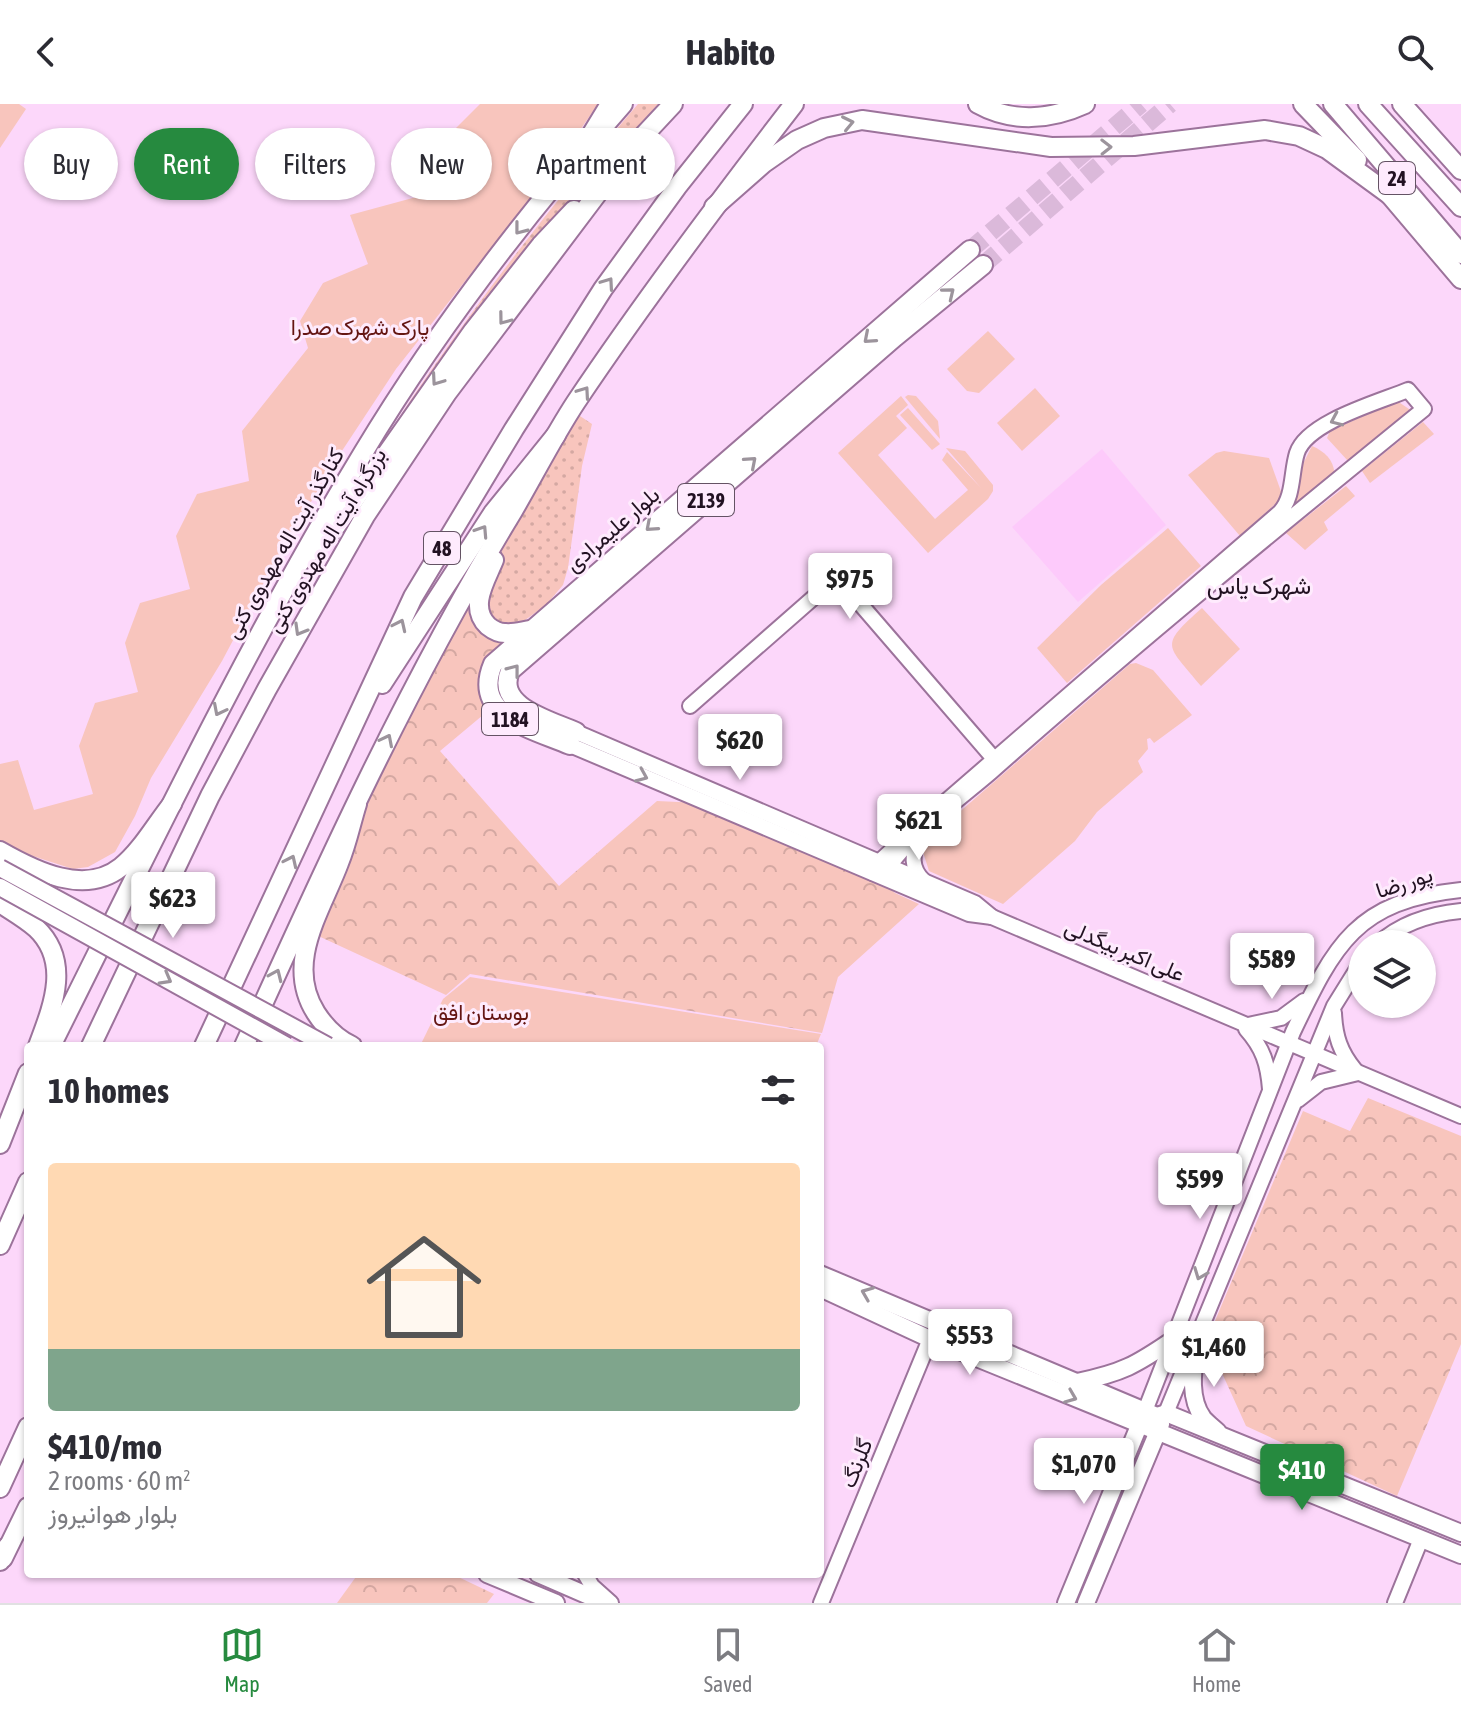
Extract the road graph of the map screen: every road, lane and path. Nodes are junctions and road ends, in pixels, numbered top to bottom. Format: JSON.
{"nodes":[{"id":1,"x":610,"y":104,"type":"edge"},
{"id":2,"x":623,"y":104,"type":"edge"},
{"id":3,"x":673,"y":104,"type":"edge"},
{"id":4,"x":743,"y":104,"type":"edge"},
{"id":5,"x":794,"y":104,"type":"edge"},
{"id":6,"x":978,"y":104,"type":"edge"},
{"id":7,"x":1085,"y":104,"type":"edge"},
{"id":8,"x":1303,"y":104,"type":"edge"},
{"id":9,"x":1333,"y":104,"type":"edge"},
{"id":10,"x":1368,"y":104,"type":"edge"},
{"id":11,"x":1402,"y":104,"type":"edge"},
{"id":12,"x":1413,"y":104,"type":"edge"},
{"id":13,"x":595,"y":128,"type":"edge"},
{"id":14,"x":602,"y":128,"type":"edge"},
{"id":15,"x":651,"y":128,"type":"edge"},
{"id":16,"x":1458,"y":167,"type":"edge"},
{"id":17,"x":1390,"y":195,"type":"junction"},
{"id":18,"x":543,"y":200,"type":"edge"},
{"id":19,"x":584,"y":200,"type":"edge"},
{"id":20,"x":593,"y":200,"type":"edge"},
{"id":21,"x":714,"y":207,"type":"junction"},
{"id":22,"x":1461,"y":207,"type":"edge"},
{"id":23,"x":970,"y":250,"type":"tunnel mouth"},
{"id":24,"x":1461,"y":254,"type":"edge"},
{"id":25,"x":983,"y":265,"type":"tunnel mouth"},
{"id":26,"x":1461,"y":279,"type":"edge"},
{"id":27,"x":556,"y":435,"type":"junction"},
{"id":28,"x":513,"y":511,"type":"junction"},
{"id":29,"x":300,"y":562,"type":"junction"},
{"id":30,"x":531,"y":630,"type":"junction"},
{"id":31,"x":493,"y":664,"type":"joint"},
{"id":32,"x":690,"y":706,"type":"dead end"},
{"id":33,"x":361,"y":712,"type":"junction"},
{"id":34,"x":573,"y":739,"type":"junction"},
{"id":35,"x":995,"y":760,"type":"junction"},
{"id":36,"x":172,"y":804,"type":"junction"},
{"id":37,"x":357,"y":804,"type":"junction"},
{"id":38,"x":923,"y":831,"type":"junction"},
{"id":39,"x":0,"y":851,"type":"edge"},
{"id":40,"x":25,"y":865,"type":"junction"},
{"id":41,"x":0,"y":868,"type":"edge"},
{"id":42,"x":881,"y":869,"type":"junction"},
{"id":43,"x":925,"y":882,"type":"junction"},
{"id":44,"x":0,"y":887,"type":"edge"},
{"id":45,"x":1461,"y":890,"type":"edge"},
{"id":46,"x":0,"y":902,"type":"edge"},
{"id":47,"x":1461,"y":911,"type":"edge"},
{"id":48,"x":992,"y":917,"type":"junction"},
{"id":49,"x":1395,"y":930,"type":"edge"},
{"id":50,"x":1348,"y":984,"type":"edge"},
{"id":51,"x":1310,"y":996,"type":"junction"},
{"id":52,"x":1334,"y":1006,"type":"junction"},
{"id":53,"x":1244,"y":1025,"type":"junction"},
{"id":54,"x":39,"y":1042,"type":"edge"},
{"id":55,"x":53,"y":1042,"type":"edge"},
{"id":56,"x":93,"y":1042,"type":"edge"},
{"id":57,"x":206,"y":1042,"type":"edge"},
{"id":58,"x":246,"y":1042,"type":"edge"},
{"id":59,"x":280,"y":1042,"type":"edge"},
{"id":60,"x":282,"y":1042,"type":"edge"},
{"id":61,"x":336,"y":1042,"type":"edge"},
{"id":62,"x":336,"y":1042,"type":"edge"},
{"id":63,"x":338,"y":1042,"type":"edge"},
{"id":64,"x":1288,"y":1044,"type":"junction"},
{"id":65,"x":1314,"y":1054,"type":"junction"},
{"id":66,"x":1358,"y":1073,"type":"junction"},
{"id":67,"x":24,"y":1083,"type":"edge"},
{"id":68,"x":1271,"y":1093,"type":"junction"},
{"id":69,"x":24,"y":1101,"type":"edge"},
{"id":70,"x":1294,"y":1105,"type":"junction"},
{"id":71,"x":1461,"y":1116,"type":"edge"},
{"id":72,"x":0,"y":1144,"type":"edge"},
{"id":73,"x":0,"y":1151,"type":"edge"},
{"id":74,"x":24,"y":1191,"type":"edge"},
{"id":75,"x":0,"y":1245,"type":"edge"},
{"id":76,"x":824,"y":1276,"type":"edge"},
{"id":77,"x":824,"y":1290,"type":"edge"},
{"id":78,"x":930,"y":1339,"type":"junction"},
{"id":79,"x":1174,"y":1339,"type":"junction"},
{"id":80,"x":1197,"y":1339,"type":"junction"},
{"id":81,"x":1077,"y":1382,"type":"junction"},
{"id":82,"x":1166,"y":1413,"type":"junction"},
{"id":83,"x":1142,"y":1418,"type":"junction"},
{"id":84,"x":1157,"y":1432,"type":"junction"},
{"id":85,"x":24,"y":1436,"type":"edge"},
{"id":86,"x":1229,"y":1441,"type":"junction"},
{"id":87,"x":0,"y":1488,"type":"edge"},
{"id":88,"x":24,"y":1515,"type":"edge"},
{"id":89,"x":1461,"y":1533,"type":"edge"},
{"id":90,"x":1421,"y":1539,"type":"junction"},
{"id":91,"x":1461,"y":1555,"type":"edge"},
{"id":92,"x":3,"y":1557,"type":"edge"},
{"id":93,"x":497,"y":1578,"type":"edge"},
{"id":94,"x":549,"y":1578,"type":"edge"},
{"id":95,"x":587,"y":1578,"type":"edge"},
{"id":96,"x":556,"y":1603,"type":"edge"},
{"id":97,"x":608,"y":1603,"type":"edge"},
{"id":98,"x":821,"y":1603,"type":"edge"},
{"id":99,"x":1066,"y":1603,"type":"edge"},
{"id":100,"x":1086,"y":1603,"type":"edge"},
{"id":101,"x":1395,"y":1603,"type":"edge"}],
"edges":[{"from":1,"to":13,"type":"main road"},
{"from":2,"to":14,"type":"main road","name":"کنارگذر آیت اله مهدوی کنی"},
{"from":3,"to":15,"type":"main road","name":"بزرگراه آیت اله مهدوی کنی"},
{"from":33,"to":4,"type":"main road","number":"48","one_way":true},
{"from":5,"to":21,"type":"main road"},
{"from":6,"to":7,"type":"main road"},
{"from":8,"to":17,"type":"main road"},
{"from":9,"to":24,"type":"main road","number":"24"},
{"from":10,"to":22,"type":"main road","number":"24"},
{"from":11,"to":16,"type":"main road"},
{"from":12,"to":16,"type":"main road"},
{"from":21,"to":17,"type":"main road","one_way":true},
{"from":17,"to":26,"type":"main road"},
{"from":18,"to":29,"type":"main road","name":"کنارگذر آیت اله مهدوی کنی","one_way":true},
{"from":19,"to":29,"type":"main road","one_way":true},
{"from":20,"to":56,"type":"main road","name":"بزرگراه آیت اله مهدوی کنی","one_way":true},
{"from":27,"to":21,"type":"main road","one_way":true},
{"from":23,"to":30,"type":"main road","name":"بلوار علیمرادی","number":"2139","one_way":true},
{"from":34,"to":25,"type":"main road","name":"بلوار علیمرادی","number":"2139","one_way":true},
{"from":27,"to":28,"type":"main road"},
{"from":33,"to":27,"type":"main road","one_way":true},
{"from":28,"to":30,"type":"main road"},
{"from":37,"to":28,"type":"main road","one_way":true},
{"from":29,"to":36,"type":"main road","name":"کنارگذر آیت اله مهدوی کنی","one_way":true},
{"from":30,"to":31,"type":"main road","name":"بلوار علیمرادی","number":"2139"},
{"from":31,"to":34,"type":"main road","name":"بلوار علیمرادی","number":"1184"},
{"from":32,"to":35,"type":"street"},
{"from":57,"to":33,"type":"main road","number":"48","one_way":true},
{"from":34,"to":42,"type":"street","name":"علی اکبر بیگدلی","number":"1184"},
{"from":38,"to":35,"type":"street","one_way":true},
{"from":35,"to":42,"type":"street"},
{"from":36,"to":40,"type":"main road"},
{"from":36,"to":55,"type":"main road","name":"کنارگذر آیت اله مهدوی کنی"},
{"from":58,"to":37,"type":"main road","one_way":true},
{"from":37,"to":63,"type":"main road"},
{"from":38,"to":42,"type":"street"},
{"from":38,"to":43,"type":"street"},
{"from":39,"to":40,"type":"main road"},
{"from":40,"to":46,"type":"main road"},
{"from":41,"to":61,"type":"main road","bridge":true},
{"from":42,"to":43,"type":"street","name":"علی اکبر بیگدلی","number":"1184"},
{"from":42,"to":48,"type":"street","name":"علی اکبر بیگدلی","number":"1184"},
{"from":43,"to":48,"type":"street","name":"علی اکبر بیگدلی","number":"1184"},
{"from":44,"to":59,"type":"main road","one_way":true,"bridge":true},
{"from":45,"to":51,"type":"street","name":"پور رضا"},
{"from":46,"to":54,"type":"main road"},
{"from":47,"to":49,"type":"street","name":"پور رضا"},
{"from":48,"to":53,"type":"street","name":"علی اکبر بیگدلی","number":"1184"},
{"from":50,"to":52,"type":"street"},
{"from":51,"to":53,"type":"street"},
{"from":51,"to":64,"type":"street","name":"پور رضا"},
{"from":52,"to":65,"type":"street"},
{"from":52,"to":66,"type":"street"},
{"from":53,"to":64,"type":"street","name":"علی اکبر بیگدلی","number":"1184"},
{"from":53,"to":68,"type":"street"},
{"from":60,"to":62,"type":"main road"},
{"from":64,"to":65,"type":"street","name":"علی اکبر بیگدلی","number":"1184"},
{"from":64,"to":68,"type":"street","name":"پور رضا"},
{"from":65,"to":66,"type":"street","name":"علی اکبر بیگدلی","number":"1184"},
{"from":65,"to":70,"type":"street"},
{"from":66,"to":70,"type":"street"},
{"from":66,"to":71,"type":"street","name":"علی اکبر بیگدلی","number":"1184"},
{"from":67,"to":72,"type":"main road"},
{"from":68,"to":79,"type":"street","name":"پور رضا","one_way":true},
{"from":69,"to":73,"type":"main road"},
{"from":70,"to":80,"type":"street"},
{"from":74,"to":75,"type":"main road"},
{"from":81,"to":76,"type":"main road","one_way":true},
{"from":77,"to":78,"type":"main road"},
{"from":78,"to":83,"type":"main road","one_way":true},
{"from":78,"to":98,"type":"street","name":"گلرنگ"},
{"from":79,"to":81,"type":"main road"},
{"from":79,"to":83,"type":"street","name":"پور رضا"},
{"from":80,"to":82,"type":"street"},
{"from":80,"to":86,"type":"main road"},
{"from":81,"to":83,"type":"main road"},
{"from":82,"to":83,"type":"main road"},
{"from":82,"to":84,"type":"main road"},
{"from":82,"to":86,"type":"main road"},
{"from":83,"to":84,"type":"main road"},
{"from":83,"to":99,"type":"main road"},
{"from":84,"to":90,"type":"main road"},
{"from":84,"to":100,"type":"main road"},
{"from":85,"to":87,"type":"main road"},
{"from":86,"to":89,"type":"main road"},
{"from":88,"to":92,"type":"main road"},
{"from":90,"to":91,"type":"main road"},
{"from":90,"to":101,"type":"street"},
{"from":93,"to":96,"type":"main road"},
{"from":94,"to":97,"type":"main road"},
{"from":95,"to":97,"type":"street"}]}
